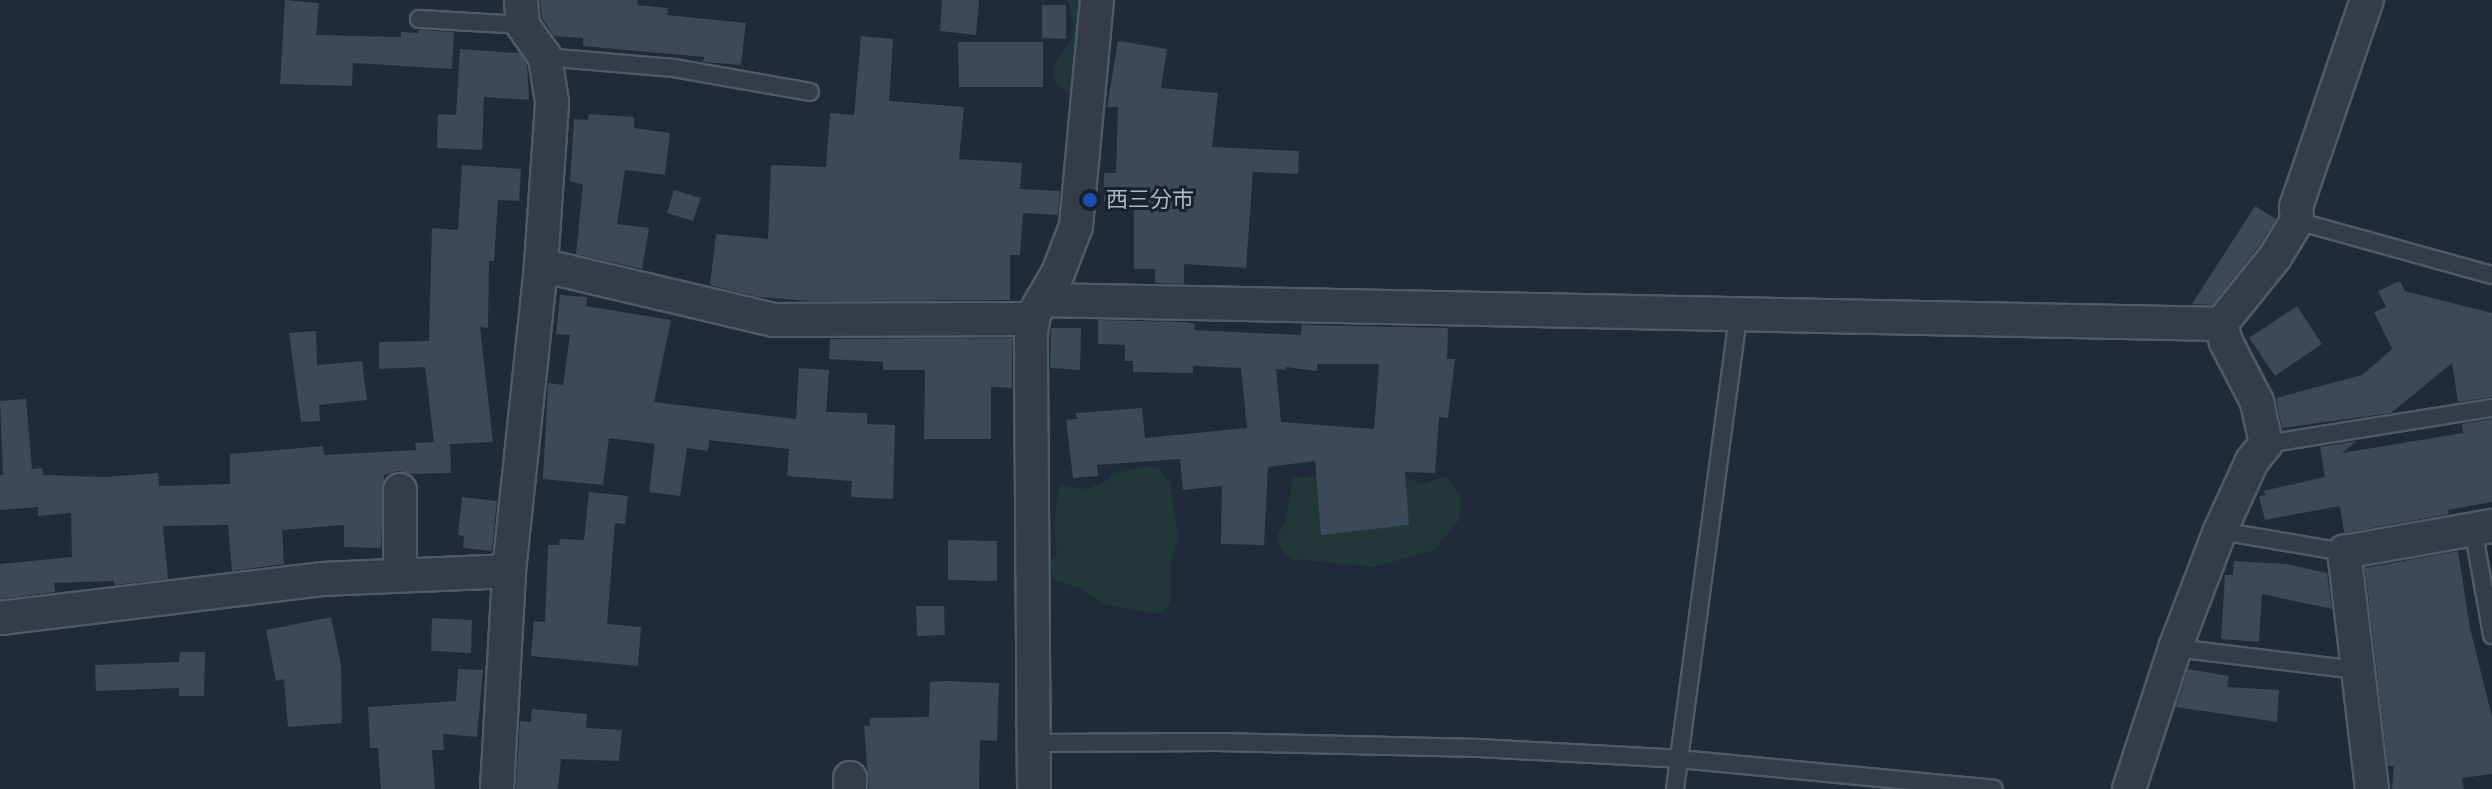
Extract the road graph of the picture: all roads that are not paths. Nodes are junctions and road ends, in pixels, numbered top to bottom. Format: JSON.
{"nodes":[{"id":1,"x":1097,"y":0,"type":"edge"},
{"id":2,"x":2367,"y":0,"type":"edge"},
{"id":3,"x":522,"y":13,"type":"edge"},
{"id":4,"x":419,"y":19,"type":"dead end"},
{"id":5,"x":545,"y":57,"type":"junction"},
{"id":6,"x":810,"y":92,"type":"dead end"},
{"id":7,"x":2297,"y":221,"type":"junction"},
{"id":8,"x":541,"y":265,"type":"junction"},
{"id":9,"x":2492,"y":275,"type":"edge"},
{"id":10,"x":1038,"y":309,"type":"junction"},
{"id":11,"x":1738,"y":314,"type":"junction"},
{"id":12,"x":2221,"y":324,"type":"junction"},
{"id":13,"x":2492,"y":408,"type":"edge"},
{"id":14,"x":2266,"y":444,"type":"junction"},
{"id":15,"x":400,"y":490,"type":"dead end"},
{"id":16,"x":2483,"y":527,"type":"edge"},
{"id":17,"x":2220,"y":531,"type":"junction"},
{"id":18,"x":2344,"y":552,"type":"junction"},
{"id":19,"x":509,"y":571,"type":"junction"},
{"id":20,"x":400,"y":575,"type":"junction"},
{"id":21,"x":0,"y":618,"type":"edge"},
{"id":22,"x":2492,"y":635,"type":"edge"},
{"id":23,"x":2175,"y":648,"type":"junction"},
{"id":24,"x":2357,"y":670,"type":"junction"},
{"id":25,"x":1035,"y":743,"type":"junction"},
{"id":26,"x":1679,"y":759,"type":"junction"},
{"id":27,"x":497,"y":789,"type":"edge"},
{"id":28,"x":1034,"y":789,"type":"edge"},
{"id":29,"x":1675,"y":789,"type":"edge"},
{"id":30,"x":1994,"y":789,"type":"edge"},
{"id":31,"x":2129,"y":789,"type":"edge"},
{"id":32,"x":2372,"y":789,"type":"edge"}],
"edges":[{"from":1,"to":10,"type":"street"},
{"from":2,"to":7,"type":"street"},
{"from":3,"to":4,"type":"lane"},
{"from":3,"to":5,"type":"street"},
{"from":5,"to":6,"type":"lane"},
{"from":5,"to":8,"type":"street"},
{"from":7,"to":9,"type":"lane"},
{"from":7,"to":12,"type":"street"},
{"from":8,"to":10,"type":"street"},
{"from":8,"to":19,"type":"street"},
{"from":10,"to":11,"type":"street"},
{"from":10,"to":25,"type":"street"},
{"from":11,"to":12,"type":"street"},
{"from":11,"to":26,"type":"lane"},
{"from":12,"to":14,"type":"street"},
{"from":13,"to":14,"type":"lane"},
{"from":14,"to":17,"type":"street"},
{"from":15,"to":20,"type":"street"},
{"from":16,"to":18,"type":"street"},
{"from":16,"to":22,"type":"lane"},
{"from":17,"to":18,"type":"lane"},
{"from":17,"to":23,"type":"street"},
{"from":18,"to":24,"type":"street"},
{"from":19,"to":20,"type":"street"},
{"from":19,"to":27,"type":"street"},
{"from":20,"to":21,"type":"street"},
{"from":23,"to":24,"type":"lane"},
{"from":23,"to":31,"type":"street"},
{"from":24,"to":32,"type":"street"},
{"from":25,"to":26,"type":"lane"},
{"from":25,"to":28,"type":"street"},
{"from":26,"to":29,"type":"lane"},
{"from":26,"to":30,"type":"lane"}]}
